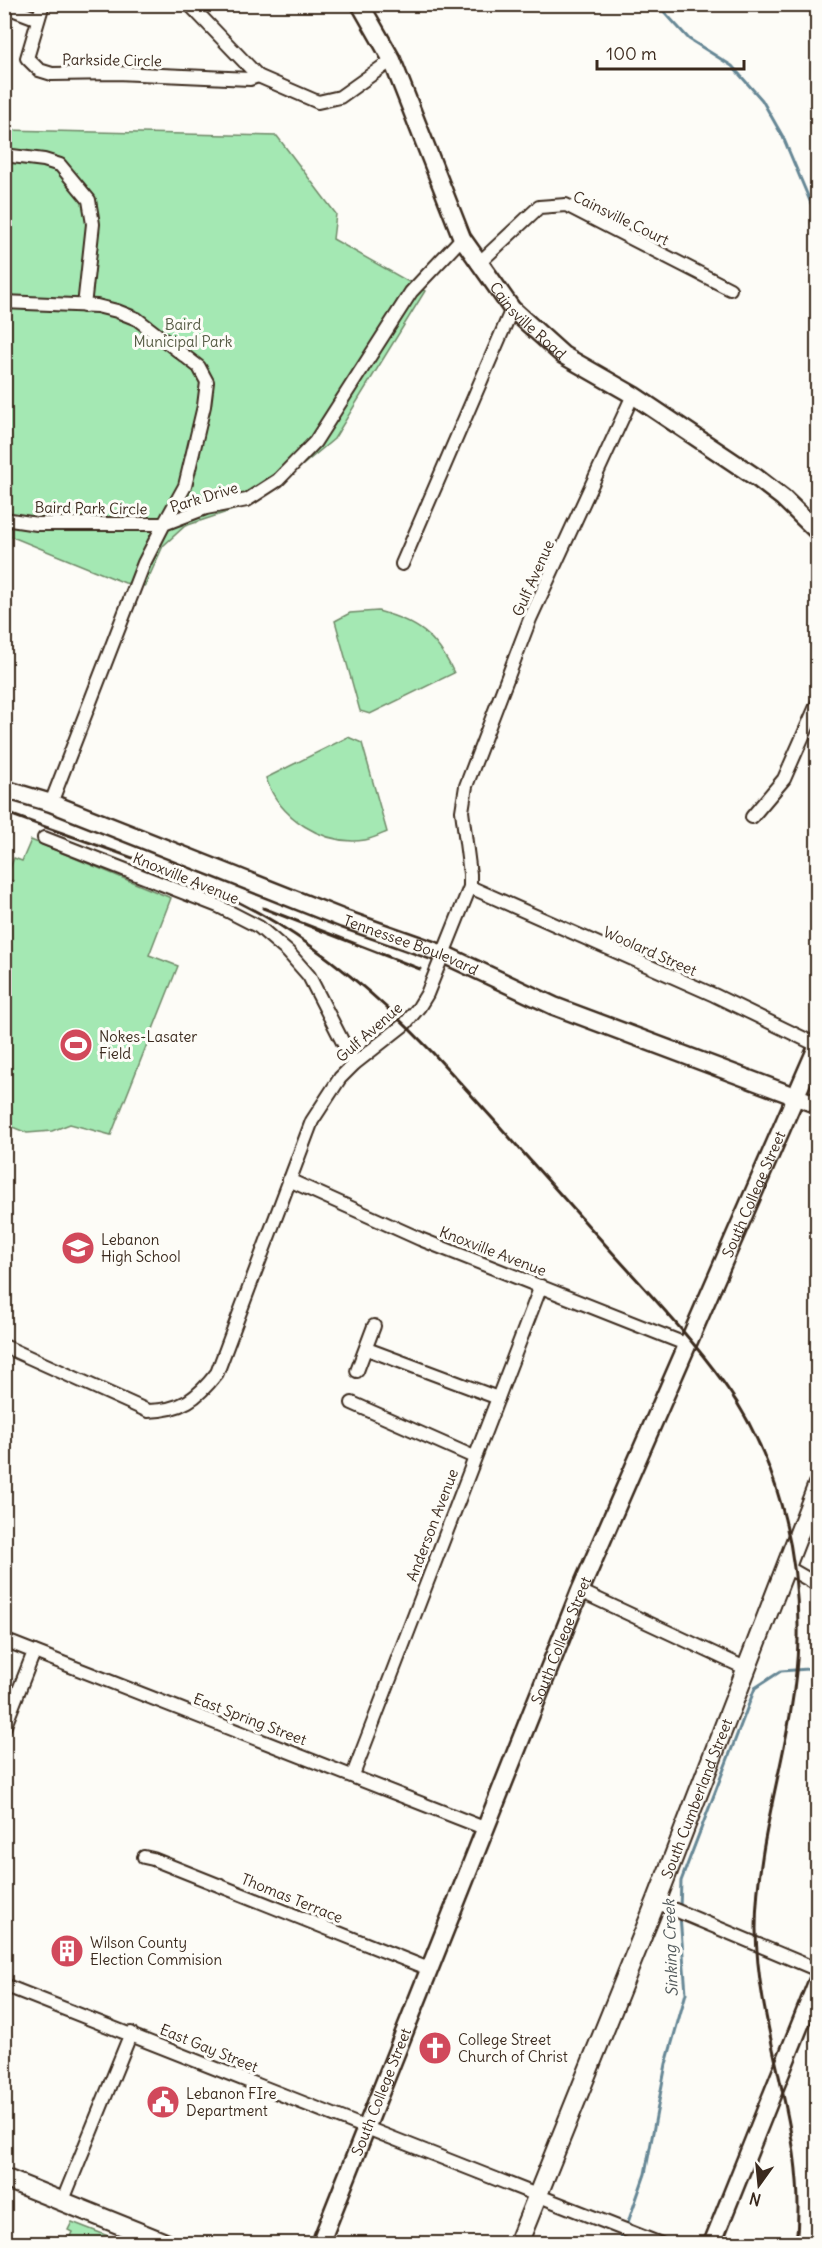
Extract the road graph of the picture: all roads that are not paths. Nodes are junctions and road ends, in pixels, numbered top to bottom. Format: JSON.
{"nodes":[{"id":1,"x":43,"y":4,"type":"edge"},
{"id":2,"x":189,"y":4,"type":"edge"},
{"id":3,"x":360,"y":4,"type":"edge"},
{"id":4,"x":4,"y":6,"type":"edge"},
{"id":5,"x":38,"y":19,"type":"junction"},
{"id":6,"x":392,"y":60,"type":"junction"},
{"id":7,"x":258,"y":76,"type":"junction"},
{"id":8,"x":4,"y":155,"type":"edge"},
{"id":9,"x":462,"y":238,"type":"junction"},
{"id":10,"x":478,"y":264,"type":"junction"},
{"id":11,"x":730,"y":289,"type":"dead end"},
{"id":12,"x":4,"y":302,"type":"edge"},
{"id":13,"x":84,"y":306,"type":"junction"},
{"id":14,"x":512,"y":309,"type":"junction"},
{"id":15,"x":633,"y":395,"type":"junction"},
{"id":16,"x":4,"y":519,"type":"edge"},
{"id":17,"x":164,"y":525,"type":"junction"},
{"id":18,"x":818,"y":532,"type":"edge"},
{"id":19,"x":402,"y":564,"type":"dead end"},
{"id":20,"x":818,"y":702,"type":"edge"},
{"id":21,"x":4,"y":789,"type":"edge"},
{"id":22,"x":51,"y":803,"type":"junction"},
{"id":23,"x":752,"y":816,"type":"dead end"},
{"id":24,"x":44,"y":838,"type":"dead end"},
{"id":25,"x":470,"y":887,"type":"junction"},
{"id":26,"x":443,"y":954,"type":"junction"},
{"id":27,"x":817,"y":1045,"type":"edge"},
{"id":28,"x":354,"y":1064,"type":"junction"},
{"id":29,"x":795,"y":1097,"type":"junction"},
{"id":30,"x":818,"y":1105,"type":"edge"},
{"id":31,"x":289,"y":1180,"type":"junction"},
{"id":32,"x":541,"y":1287,"type":"junction"},
{"id":33,"x":374,"y":1326,"type":"dead end"},
{"id":34,"x":688,"y":1345,"type":"junction"},
{"id":35,"x":4,"y":1346,"type":"edge"},
{"id":36,"x":367,"y":1349,"type":"junction"},
{"id":37,"x":357,"y":1371,"type":"dead end"},
{"id":38,"x":498,"y":1398,"type":"junction"},
{"id":39,"x":352,"y":1403,"type":"dead end"},
{"id":40,"x":474,"y":1457,"type":"junction"},
{"id":41,"x":818,"y":1484,"type":"edge"},
{"id":42,"x":785,"y":1566,"type":"junction"},
{"id":43,"x":818,"y":1585,"type":"edge"},
{"id":44,"x":580,"y":1592,"type":"junction"},
{"id":45,"x":4,"y":1640,"type":"edge"},
{"id":46,"x":34,"y":1652,"type":"junction"},
{"id":47,"x":745,"y":1668,"type":"junction"},
{"id":48,"x":4,"y":1728,"type":"edge"},
{"id":49,"x":353,"y":1775,"type":"junction"},
{"id":50,"x":484,"y":1828,"type":"junction"},
{"id":51,"x":144,"y":1857,"type":"dead end"},
{"id":52,"x":664,"y":1906,"type":"junction"},
{"id":53,"x":429,"y":1969,"type":"junction"},
{"id":54,"x":818,"y":1970,"type":"edge"},
{"id":55,"x":818,"y":1980,"type":"edge"},
{"id":56,"x":4,"y":1985,"type":"edge"},
{"id":57,"x":131,"y":2033,"type":"junction"},
{"id":58,"x":365,"y":2126,"type":"junction"},
{"id":59,"x":4,"y":2178,"type":"edge"},
{"id":60,"x":537,"y":2193,"type":"junction"},
{"id":61,"x":63,"y":2200,"type":"junction"},
{"id":62,"x":168,"y":2244,"type":"edge"},
{"id":63,"x":320,"y":2244,"type":"edge"},
{"id":64,"x":518,"y":2244,"type":"edge"},
{"id":65,"x":661,"y":2244,"type":"edge"},
{"id":66,"x":712,"y":2244,"type":"edge"}],
"edges":[{"from":1,"to":5,"type":"street","name":"Parkside Circle"},
{"from":2,"to":7,"type":"street","name":"Parkside Circle"},
{"from":3,"to":6,"type":"main road","name":"Cainsville Road"},
{"from":4,"to":5,"type":"street"},
{"from":5,"to":7,"type":"street","name":"Parkside Circle"},
{"from":6,"to":7,"type":"street","name":"Parkside Circle"},
{"from":6,"to":9,"type":"main road","name":"Cainsville Road"},
{"from":8,"to":13,"type":"street"},
{"from":9,"to":10,"type":"main road","name":"Cainsville Road"},
{"from":9,"to":17,"type":"street","name":"Park Drive"},
{"from":10,"to":11,"type":"street","name":"Cainsville Court"},
{"from":10,"to":14,"type":"main road","name":"Cainsville Road"},
{"from":12,"to":13,"type":"street","name":"Baird Park Circle"},
{"from":13,"to":17,"type":"street","name":"Baird Park Circle"},
{"from":14,"to":15,"type":"main road","name":"Cainsville Road"},
{"from":14,"to":19,"type":"street"},
{"from":15,"to":18,"type":"main road","name":"Cainsville Road"},
{"from":15,"to":25,"type":"street","name":"Gulf Avenue"},
{"from":16,"to":17,"type":"street","name":"Baird Park Circle"},
{"from":17,"to":22,"type":"street","name":"Park Drive"},
{"from":20,"to":23,"type":"street"},
{"from":21,"to":22,"type":"main road","name":"Tennessee Boulevard"},
{"from":22,"to":26,"type":"main road","name":"Tennessee Boulevard"},
{"from":24,"to":28,"type":"street","name":"Knoxville Avenue"},
{"from":25,"to":26,"type":"street","name":"Gulf Avenue"},
{"from":25,"to":27,"type":"street","name":"Woolard Street"},
{"from":26,"to":28,"type":"street","name":"Gulf Avenue"},
{"from":26,"to":29,"type":"main road","name":"Tennessee Boulevard"},
{"from":27,"to":29,"type":"main road","name":"South College Street"},
{"from":28,"to":31,"type":"street","name":"Gulf Avenue"},
{"from":29,"to":30,"type":"main road","name":"Tennessee Boulevard"},
{"from":29,"to":34,"type":"main road","name":"South College Street"},
{"from":31,"to":32,"type":"street","name":"Knoxville Avenue"},
{"from":31,"to":35,"type":"street","name":"Gulf Avenue"},
{"from":32,"to":34,"type":"street","name":"Knoxville Avenue"},
{"from":32,"to":38,"type":"street","name":"Anderson Avenue"},
{"from":33,"to":36,"type":"street"},
{"from":34,"to":44,"type":"main road","name":"South College Street"},
{"from":36,"to":37,"type":"street"},
{"from":36,"to":38,"type":"street"},
{"from":38,"to":40,"type":"street","name":"Anderson Avenue"},
{"from":39,"to":40,"type":"street"},
{"from":40,"to":49,"type":"street","name":"Anderson Avenue"},
{"from":41,"to":42,"type":"main road","name":"South Cumberland Street"},
{"from":42,"to":43,"type":"street"},
{"from":42,"to":47,"type":"main road","name":"South Cumberland Street"},
{"from":44,"to":47,"type":"street"},
{"from":44,"to":50,"type":"main road","name":"South College Street"},
{"from":45,"to":46,"type":"street","name":"East Spring Street"},
{"from":46,"to":48,"type":"street"},
{"from":46,"to":49,"type":"street","name":"East Spring Street"},
{"from":47,"to":52,"type":"main road","name":"South Cumberland Street"},
{"from":49,"to":50,"type":"street","name":"East Spring Street"},
{"from":50,"to":53,"type":"main road","name":"South College Street"},
{"from":51,"to":53,"type":"street","name":"Thomas Terrace"},
{"from":52,"to":54,"type":"street"},
{"from":52,"to":60,"type":"main road","name":"South Cumberland Street"},
{"from":53,"to":58,"type":"main road","name":"South College Street"},
{"from":55,"to":66,"type":"main road"},
{"from":56,"to":57,"type":"street","name":"East Gay Street"},
{"from":57,"to":58,"type":"street","name":"East Gay Street"},
{"from":57,"to":61,"type":"street"},
{"from":58,"to":60,"type":"street","name":"East Gay Street"},
{"from":58,"to":63,"type":"main road","name":"South College Street"},
{"from":59,"to":61,"type":"main road"},
{"from":60,"to":64,"type":"main road","name":"South Cumberland Street"},
{"from":60,"to":65,"type":"street","name":"East Gay Street"},
{"from":61,"to":62,"type":"main road"}]}
